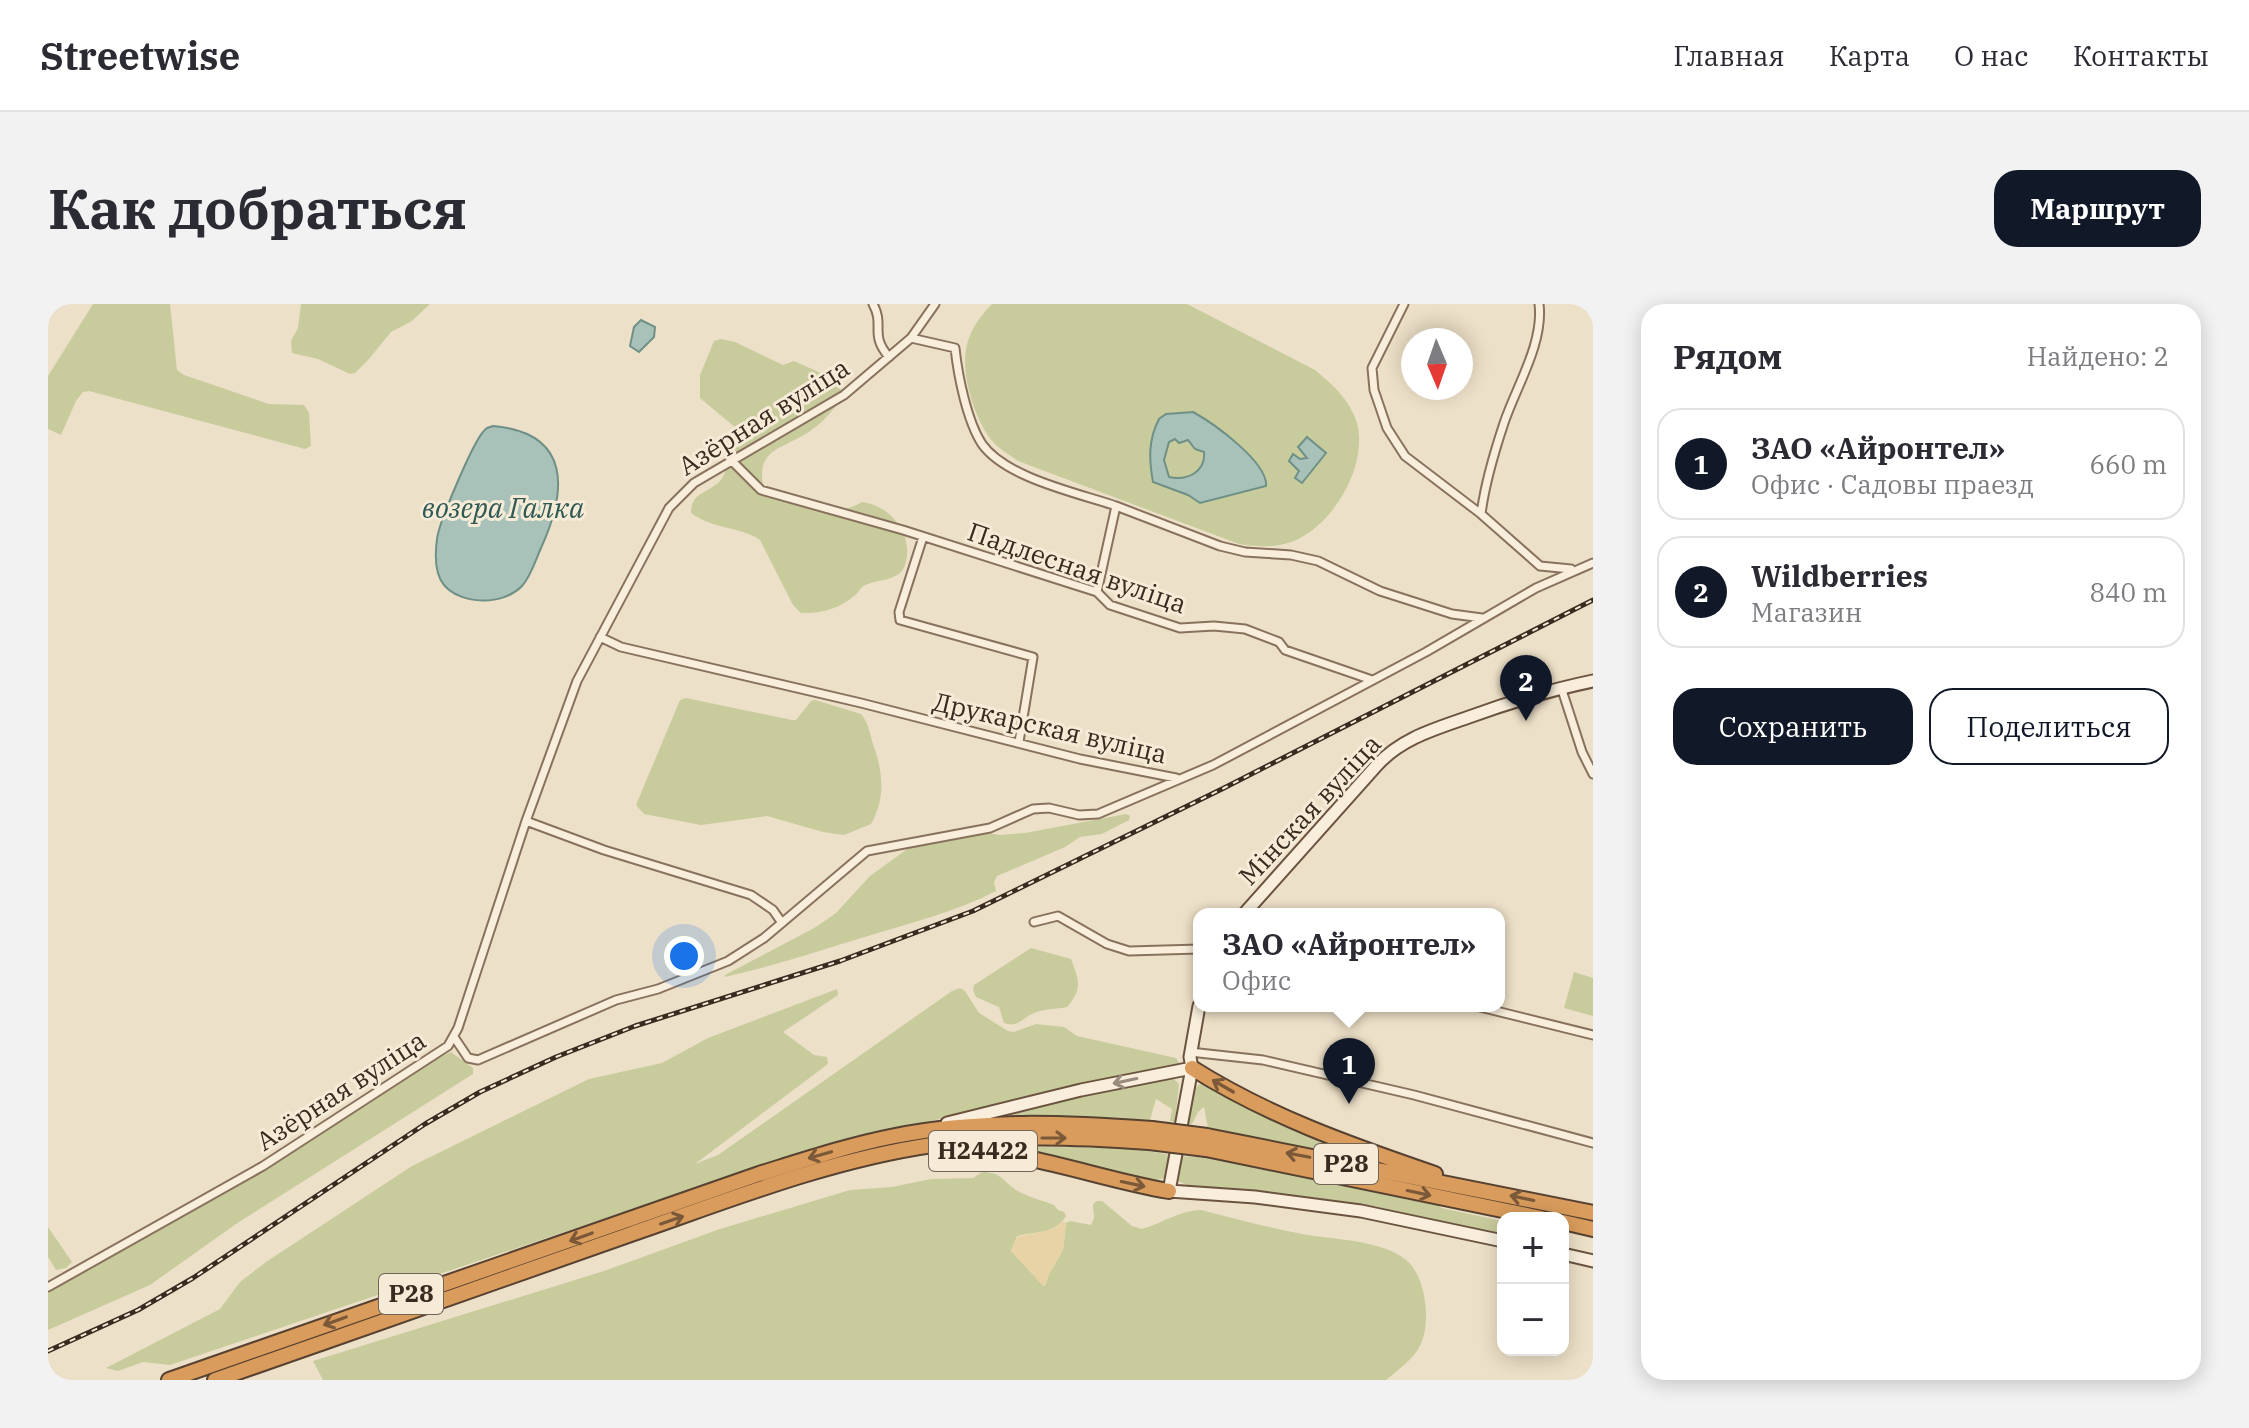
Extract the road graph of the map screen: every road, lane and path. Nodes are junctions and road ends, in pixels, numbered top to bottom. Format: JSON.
{"nodes":[{"id":1,"x":873,"y":304,"type":"edge"},
{"id":2,"x":935,"y":304,"type":"edge"},
{"id":3,"x":1404,"y":304,"type":"edge"},
{"id":4,"x":1539,"y":304,"type":"edge"},
{"id":5,"x":911,"y":338,"type":"junction"},
{"id":6,"x":889,"y":357,"type":"junction"},
{"id":7,"x":731,"y":460,"type":"junction"},
{"id":8,"x":1116,"y":506,"type":"junction"},
{"id":9,"x":1481,"y":514,"type":"junction"},
{"id":10,"x":923,"y":537,"type":"junction"},
{"id":11,"x":1593,"y":563,"type":"edge"},
{"id":12,"x":1577,"y":569,"type":"junction"},
{"id":13,"x":1097,"y":592,"type":"junction"},
{"id":14,"x":1484,"y":619,"type":"junction"},
{"id":15,"x":600,"y":637,"type":"junction"},
{"id":16,"x":1372,"y":680,"type":"junction"},
{"id":17,"x":1593,"y":681,"type":"edge"},
{"id":18,"x":1561,"y":687,"type":"junction"},
{"id":19,"x":1019,"y":742,"type":"junction"},
{"id":20,"x":1593,"y":774,"type":"edge"},
{"id":21,"x":1178,"y":778,"type":"junction"},
{"id":22,"x":526,"y":821,"type":"junction"},
{"id":23,"x":1249,"y":908,"type":"edge"},
{"id":24,"x":1034,"y":922,"type":"dead end"},
{"id":25,"x":782,"y":923,"type":"junction"},
{"id":26,"x":1193,"y":949,"type":"edge"},
{"id":27,"x":1198,"y":1012,"type":"edge"},
{"id":28,"x":1500,"y":1012,"type":"edge"},
{"id":29,"x":1593,"y":1035,"type":"edge"},
{"id":30,"x":454,"y":1037,"type":"junction"},
{"id":31,"x":1190,"y":1052,"type":"junction"},
{"id":32,"x":1192,"y":1068,"type":"junction"},
{"id":33,"x":896,"y":1135,"type":"junction"},
{"id":34,"x":1150,"y":1135,"type":"junction"},
{"id":35,"x":1206,"y":1142,"type":"junction"},
{"id":36,"x":1593,"y":1143,"type":"edge"},
{"id":37,"x":865,"y":1159,"type":"junction"},
{"id":38,"x":1485,"y":1190,"type":"junction"},
{"id":39,"x":1169,"y":1191,"type":"junction"},
{"id":40,"x":1515,"y":1212,"type":"edge"},
{"id":41,"x":1593,"y":1213,"type":"edge"},
{"id":42,"x":1569,"y":1223,"type":"edge"},
{"id":43,"x":1593,"y":1229,"type":"edge"},
{"id":44,"x":1497,"y":1240,"type":"edge"},
{"id":45,"x":1569,"y":1255,"type":"edge"},
{"id":46,"x":1593,"y":1261,"type":"edge"},
{"id":47,"x":48,"y":1287,"type":"edge"},
{"id":48,"x":169,"y":1380,"type":"edge"},
{"id":49,"x":215,"y":1380,"type":"edge"}],
"edges":[{"from":1,"to":6,"type":"street"},
{"from":2,"to":5,"type":"street","name":"Азёрная вуліца"},
{"from":3,"to":9,"type":"street"},
{"from":4,"to":9,"type":"street"},
{"from":5,"to":6,"type":"street","name":"Азёрная вуліца"},
{"from":5,"to":8,"type":"street"},
{"from":6,"to":7,"type":"street","name":"Азёрная вуліца"},
{"from":7,"to":10,"type":"street","name":"Падлесная вуліца"},
{"from":7,"to":15,"type":"street","name":"Азёрная вуліца"},
{"from":8,"to":13,"type":"street"},
{"from":8,"to":14,"type":"street"},
{"from":9,"to":12,"type":"street"},
{"from":10,"to":13,"type":"street","name":"Падлесная вуліца"},
{"from":10,"to":19,"type":"street"},
{"from":11,"to":12,"type":"street","name":"Друкарская вуліца"},
{"from":12,"to":14,"type":"street","name":"Друкарская вуліца"},
{"from":13,"to":16,"type":"street","name":"Падлесная вуліца"},
{"from":14,"to":16,"type":"street","name":"Друкарская вуліца"},
{"from":15,"to":19,"type":"street","name":"Друкарская вуліца"},
{"from":15,"to":22,"type":"street","name":"Азёрная вуліца"},
{"from":16,"to":21,"type":"street","name":"Друкарская вуліца"},
{"from":17,"to":18,"type":"street","name":"Мінская вуліца"},
{"from":18,"to":20,"type":"street"},
{"from":18,"to":23,"type":"street","name":"Мінская вуліца"},
{"from":19,"to":21,"type":"street","name":"Друкарская вуліца"},
{"from":21,"to":25,"type":"street"},
{"from":22,"to":25,"type":"street"},
{"from":22,"to":30,"type":"street","name":"Азёрная вуліца"},
{"from":24,"to":26,"type":"street"},
{"from":25,"to":30,"type":"street"},
{"from":27,"to":31,"type":"street"},
{"from":28,"to":29,"type":"street"},
{"from":30,"to":47,"type":"street","name":"Азёрная вуліца"},
{"from":31,"to":32,"type":"street"},
{"from":31,"to":36,"type":"street"},
{"from":32,"to":33,"type":"street","number":"Н24422","one_way":true},
{"from":38,"to":32,"type":"highway","one_way":true},
{"from":32,"to":39,"type":"street"},
{"from":33,"to":34,"type":"highway","number":"Р28"},
{"from":33,"to":48,"type":"highway","number":"Р28","one_way":true},
{"from":34,"to":35,"type":"highway","number":"Р28","bridge":true},
{"from":37,"to":34,"type":"highway","number":"Р28","one_way":true},
{"from":38,"to":35,"type":"highway","number":"Р28","one_way":true},
{"from":35,"to":40,"type":"highway","number":"Р28","one_way":true},
{"from":37,"to":39,"type":"highway","number":"Н24422","one_way":true},
{"from":49,"to":37,"type":"highway","number":"Р28","one_way":true},
{"from":41,"to":38,"type":"highway","number":"Р28","one_way":true},
{"from":39,"to":44,"type":"street","number":"Н24422"},
{"from":42,"to":43,"type":"highway"},
{"from":45,"to":46,"type":"street"}]}
